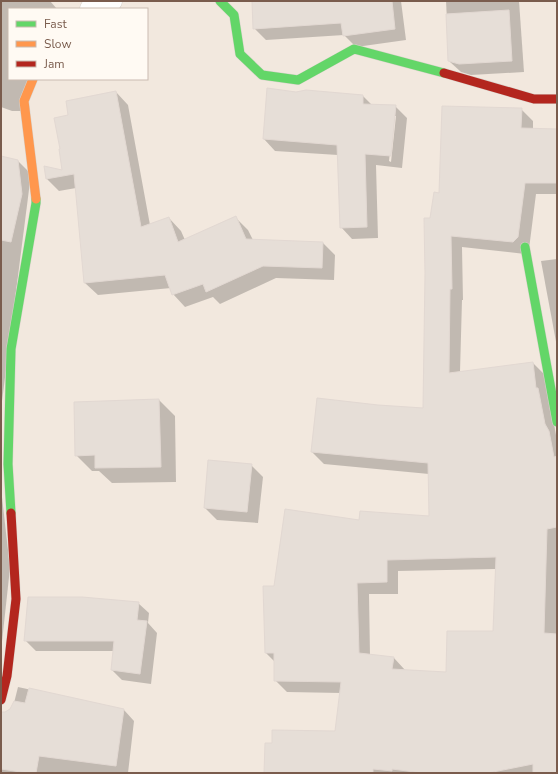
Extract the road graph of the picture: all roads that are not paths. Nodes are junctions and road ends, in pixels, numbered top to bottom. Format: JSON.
{"nodes":[{"id":1,"x":111,"y":1,"type":"edge"},
{"id":2,"x":220,"y":1,"type":"edge"},
{"id":3,"x":94,"y":8,"type":"edge"},
{"id":4,"x":33,"y":80,"type":"edge"},
{"id":5,"x":557,"y":99,"type":"edge"},
{"id":6,"x":525,"y":247,"type":"dead end"},
{"id":7,"x":557,"y":422,"type":"edge"},
{"id":8,"x":1,"y":700,"type":"edge"}],
"edges":[{"from":1,"to":3,"type":"street"},
{"from":2,"to":5,"type":"street"},
{"from":4,"to":8,"type":"street"},
{"from":6,"to":7,"type":"street"}]}
